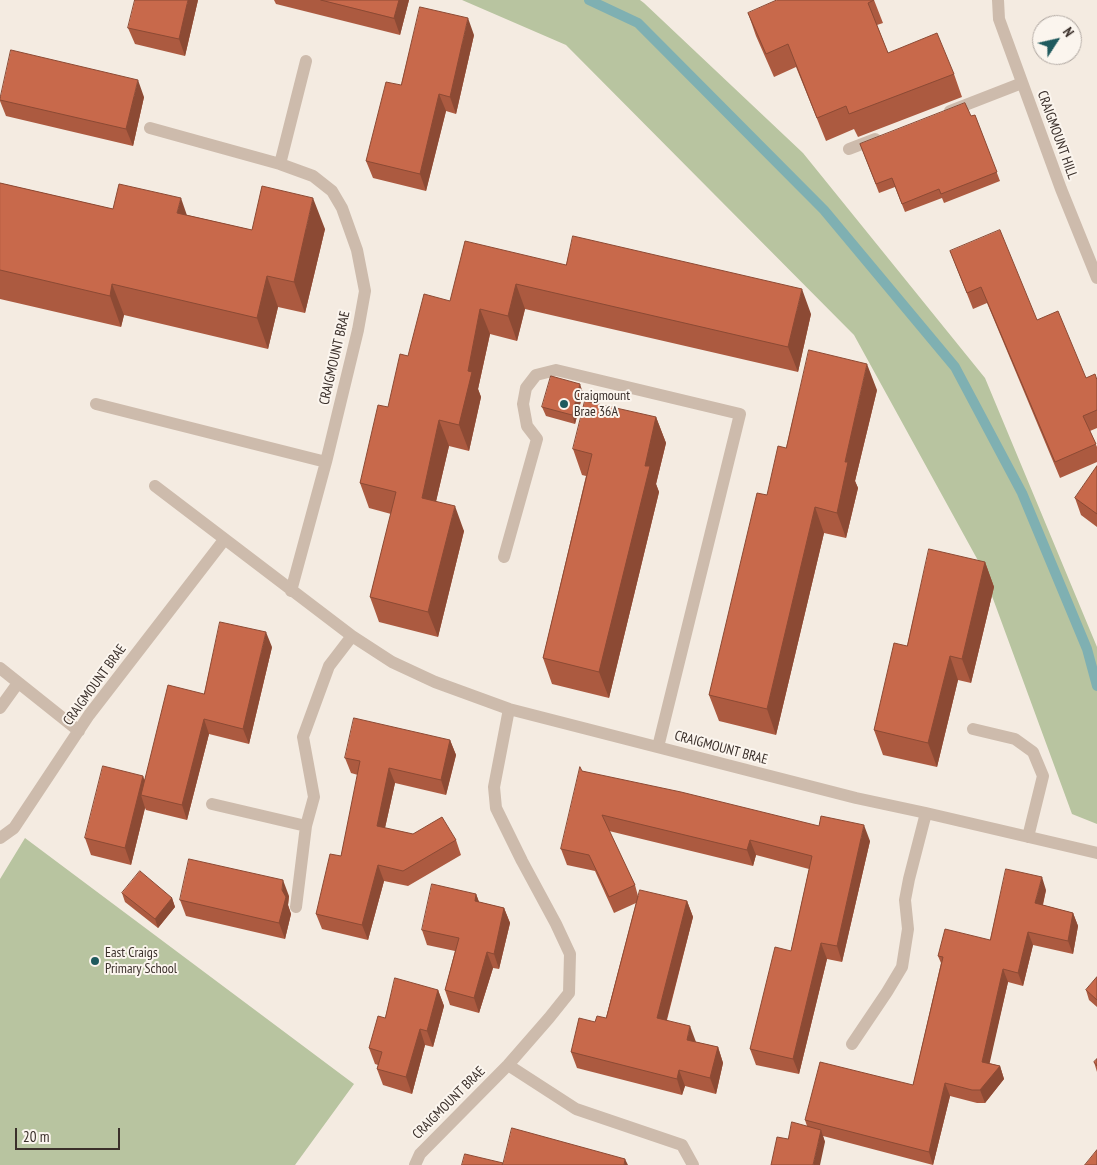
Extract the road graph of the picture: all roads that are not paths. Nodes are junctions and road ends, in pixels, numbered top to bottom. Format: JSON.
{"nodes":[{"id":1,"x":998,"y":0,"type":"edge"},
{"id":2,"x":306,"y":61,"type":"dead end"},
{"id":3,"x":1022,"y":83,"type":"junction"},
{"id":4,"x":940,"y":115,"type":"edge"},
{"id":5,"x":150,"y":128,"type":"dead end"},
{"id":6,"x":886,"y":136,"type":"edge"},
{"id":7,"x":849,"y":150,"type":"dead end"},
{"id":8,"x":280,"y":164,"type":"junction"},
{"id":9,"x":1097,"y":278,"type":"edge"},
{"id":10,"x":96,"y":404,"type":"dead end"},
{"id":11,"x":326,"y":462,"type":"junction"},
{"id":12,"x":155,"y":486,"type":"dead end"},
{"id":13,"x":224,"y":540,"type":"junction"},
{"id":14,"x":504,"y":557,"type":"dead end"},
{"id":15,"x":291,"y":591,"type":"junction"},
{"id":16,"x":352,"y":636,"type":"junction"},
{"id":17,"x":0,"y":668,"type":"edge"},
{"id":18,"x":18,"y":683,"type":"junction"},
{"id":19,"x":0,"y":708,"type":"edge"},
{"id":20,"x":509,"y":709,"type":"junction"},
{"id":21,"x":973,"y":729,"type":"dead end"},
{"id":22,"x":79,"y":731,"type":"junction"},
{"id":23,"x":658,"y":747,"type":"junction"},
{"id":24,"x":212,"y":804,"type":"dead end"},
{"id":25,"x":926,"y":813,"type":"junction"},
{"id":26,"x":306,"y":826,"type":"junction"},
{"id":27,"x":1028,"y":837,"type":"junction"},
{"id":28,"x":0,"y":838,"type":"edge"},
{"id":29,"x":1097,"y":853,"type":"edge"},
{"id":30,"x":296,"y":907,"type":"dead end"},
{"id":31,"x":852,"y":1044,"type":"dead end"},
{"id":32,"x":508,"y":1066,"type":"junction"},
{"id":33,"x":415,"y":1165,"type":"edge"},
{"id":34,"x":693,"y":1165,"type":"edge"}],
"edges":[{"from":1,"to":3,"type":"street","name":"CRAIGMOUNT HILL"},
{"from":2,"to":8,"type":"street"},
{"from":3,"to":4,"type":"street"},
{"from":3,"to":9,"type":"street","name":"CRAIGMOUNT HILL"},
{"from":5,"to":8,"type":"street","name":"CRAIGMOUNT BRAE"},
{"from":6,"to":7,"type":"street"},
{"from":8,"to":11,"type":"street","name":"CRAIGMOUNT BRAE"},
{"from":10,"to":11,"type":"street"},
{"from":11,"to":15,"type":"street","name":"CRAIGMOUNT BRAE"},
{"from":12,"to":13,"type":"street","name":"CRAIGMOUNT BRAE"},
{"from":13,"to":15,"type":"street","name":"CRAIGMOUNT BRAE"},
{"from":13,"to":22,"type":"street","name":"CRAIGMOUNT BRAE"},
{"from":14,"to":23,"type":"street"},
{"from":15,"to":16,"type":"street","name":"CRAIGMOUNT BRAE"},
{"from":16,"to":20,"type":"street","name":"CRAIGMOUNT BRAE"},
{"from":16,"to":26,"type":"street"},
{"from":17,"to":18,"type":"street"},
{"from":18,"to":19,"type":"street"},
{"from":18,"to":22,"type":"street"},
{"from":20,"to":23,"type":"street","name":"CRAIGMOUNT BRAE"},
{"from":20,"to":32,"type":"street","name":"CRAIGMOUNT BRAE"},
{"from":21,"to":27,"type":"street"},
{"from":22,"to":28,"type":"street","name":"CRAIGMOUNT BRAE"},
{"from":23,"to":25,"type":"street","name":"CRAIGMOUNT BRAE"},
{"from":24,"to":26,"type":"street"},
{"from":25,"to":27,"type":"street","name":"CRAIGMOUNT BRAE"},
{"from":25,"to":31,"type":"street"},
{"from":26,"to":30,"type":"street"},
{"from":27,"to":29,"type":"street","name":"CRAIGMOUNT BRAE"},
{"from":32,"to":33,"type":"street","name":"CRAIGMOUNT BRAE"},
{"from":32,"to":34,"type":"street"}]}
